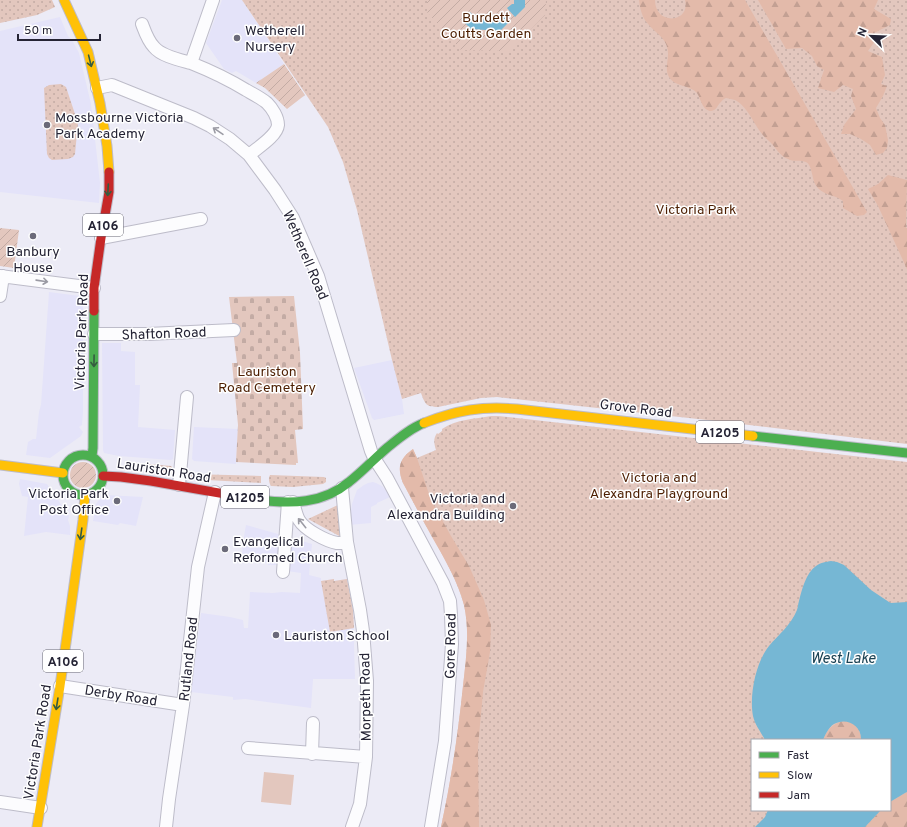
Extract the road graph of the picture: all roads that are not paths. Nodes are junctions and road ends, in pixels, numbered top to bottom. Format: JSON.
{"nodes":[{"id":1,"x":64,"y":0,"type":"edge"},
{"id":2,"x":213,"y":0,"type":"edge"},
{"id":3,"x":142,"y":24,"type":"dead end"},
{"id":4,"x":191,"y":63,"type":"junction"},
{"id":5,"x":97,"y":88,"type":"junction"},
{"id":6,"x":249,"y":155,"type":"junction"},
{"id":7,"x":201,"y":219,"type":"dead end"},
{"id":8,"x":101,"y":238,"type":"junction"},
{"id":9,"x":1,"y":276,"type":"edge"},
{"id":10,"x":94,"y":288,"type":"junction"},
{"id":11,"x":0,"y":296,"type":"edge"},
{"id":12,"x":234,"y":330,"type":"dead end"},
{"id":13,"x":94,"y":334,"type":"junction"},
{"id":14,"x":187,"y":397,"type":"dead end"},
{"id":15,"x":907,"y":453,"type":"edge"},
{"id":16,"x":92,"y":456,"type":"junction"},
{"id":17,"x":374,"y":458,"type":"junction"},
{"id":18,"x":0,"y":465,"type":"edge"},
{"id":19,"x":63,"y":473,"type":"junction"},
{"id":20,"x":103,"y":476,"type":"junction"},
{"id":21,"x":179,"y":485,"type":"junction"},
{"id":22,"x":342,"y":488,"type":"junction"},
{"id":23,"x":215,"y":492,"type":"junction"},
{"id":24,"x":85,"y":495,"type":"junction"},
{"id":25,"x":290,"y":502,"type":"junction"},
{"id":26,"x":347,"y":542,"type":"junction"},
{"id":27,"x":283,"y":572,"type":"dead end"},
{"id":28,"x":60,"y":686,"type":"junction"},
{"id":29,"x":183,"y":705,"type":"junction"},
{"id":30,"x":312,"y":723,"type":"dead end"},
{"id":31,"x":248,"y":748,"type":"dead end"},
{"id":32,"x":312,"y":754,"type":"junction"},
{"id":33,"x":366,"y":758,"type":"junction"},
{"id":34,"x":0,"y":802,"type":"edge"},
{"id":35,"x":41,"y":808,"type":"junction"},
{"id":36,"x":38,"y":827,"type":"edge"},
{"id":37,"x":166,"y":827,"type":"edge"},
{"id":38,"x":352,"y":827,"type":"edge"},
{"id":39,"x":431,"y":827,"type":"edge"}],
"edges":[{"from":1,"to":5,"type":"main road","name":"Victoria Park Road","number":"A106","one_way":true},
{"from":2,"to":4,"type":"street"},
{"from":3,"to":4,"type":"street"},
{"from":4,"to":6,"type":"street"},
{"from":6,"to":5,"type":"street","name":"Wetherell Road","one_way":true},
{"from":5,"to":8,"type":"main road","name":"Victoria Park Road","number":"A106","one_way":true},
{"from":6,"to":17,"type":"street","name":"Wetherell Road"},
{"from":7,"to":8,"type":"street"},
{"from":8,"to":10,"type":"main road","name":"Victoria Park Road","number":"A106"},
{"from":9,"to":10,"type":"street","one_way":true},
{"from":9,"to":11,"type":"street"},
{"from":10,"to":13,"type":"main road","name":"Victoria Park Road","number":"A106"},
{"from":12,"to":13,"type":"street","name":"Shafton Road"},
{"from":13,"to":16,"type":"main road","name":"Victoria Park Road","number":"A106","one_way":true},
{"from":14,"to":21,"type":"street"},
{"from":15,"to":17,"type":"main road","name":"Grove Road","number":"A1205"},
{"from":16,"to":19,"type":"main road"},
{"from":16,"to":20,"type":"main road"},
{"from":17,"to":22,"type":"main road","name":"Lauriston Road","number":"A1205"},
{"from":17,"to":39,"type":"street","name":"Gore Road"},
{"from":18,"to":19,"type":"main road"},
{"from":19,"to":24,"type":"main road"},
{"from":20,"to":21,"type":"main road","name":"Lauriston Road","number":"A1205"},
{"from":20,"to":24,"type":"main road"},
{"from":21,"to":23,"type":"main road","name":"Lauriston Road","number":"A1205"},
{"from":22,"to":25,"type":"main road","name":"Lauriston Road","number":"A1205"},
{"from":22,"to":26,"type":"street","name":"Morpeth Road"},
{"from":23,"to":25,"type":"main road","name":"Lauriston Road","number":"A1205"},
{"from":23,"to":29,"type":"street","name":"Rutland Road"},
{"from":24,"to":28,"type":"main road","name":"Victoria Park Road","number":"A106","one_way":true},
{"from":26,"to":25,"type":"street","one_way":true},
{"from":25,"to":27,"type":"street"},
{"from":26,"to":33,"type":"street","name":"Morpeth Road"},
{"from":28,"to":29,"type":"street","name":"Derby Road"},
{"from":28,"to":35,"type":"main road","name":"Victoria Park Road","number":"A106","one_way":true},
{"from":29,"to":37,"type":"street","name":"Rutland Road"},
{"from":30,"to":32,"type":"street"},
{"from":31,"to":32,"type":"street"},
{"from":32,"to":33,"type":"street"},
{"from":33,"to":38,"type":"street","name":"Morpeth Road"},
{"from":34,"to":35,"type":"street"},
{"from":35,"to":36,"type":"main road","name":"Victoria Park Road","number":"A106"}]}
